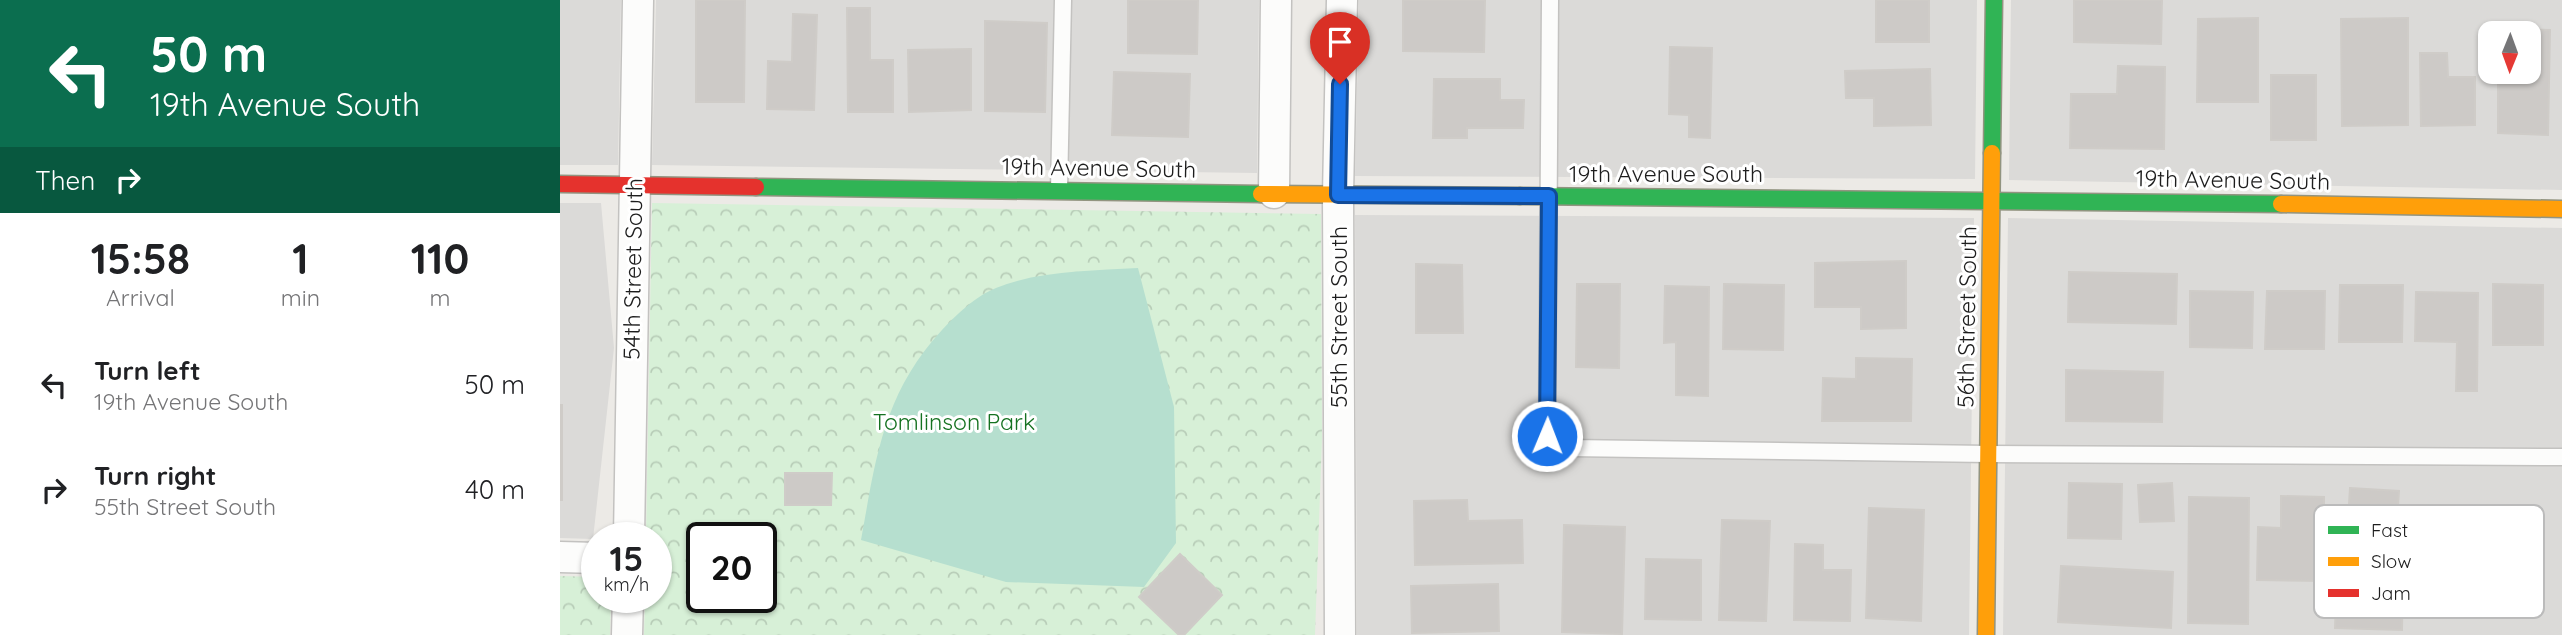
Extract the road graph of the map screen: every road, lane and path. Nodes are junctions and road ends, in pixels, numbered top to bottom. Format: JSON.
{"nodes":[{"id":1,"x":638,"y":0,"type":"edge"},
{"id":2,"x":1063,"y":0,"type":"edge"},
{"id":3,"x":1276,"y":0,"type":"edge"},
{"id":4,"x":1342,"y":0,"type":"edge"},
{"id":5,"x":1550,"y":0,"type":"edge"},
{"id":6,"x":1994,"y":0,"type":"edge"},
{"id":7,"x":560,"y":184,"type":"edge"},
{"id":8,"x":634,"y":184,"type":"junction"},
{"id":9,"x":1059,"y":190,"type":"junction"},
{"id":10,"x":1274,"y":193,"type":"junction"},
{"id":11,"x":1338,"y":195,"type":"junction"},
{"id":12,"x":1549,"y":196,"type":"junction"},
{"id":13,"x":1992,"y":199,"type":"junction"},
{"id":14,"x":2562,"y":209,"type":"edge"},
{"id":15,"x":1988,"y":454,"type":"junction"},
{"id":16,"x":2562,"y":457,"type":"edge"},
{"id":17,"x":629,"y":522,"type":"edge"},
{"id":18,"x":560,"y":557,"type":"edge"},
{"id":19,"x":581,"y":558,"type":"edge"},
{"id":20,"x":628,"y":613,"type":"edge"},
{"id":21,"x":627,"y":635,"type":"edge"},
{"id":22,"x":1340,"y":635,"type":"edge"},
{"id":23,"x":1986,"y":635,"type":"edge"}],
"edges":[{"from":1,"to":8,"type":"street","name":"54th Street South"},
{"from":2,"to":9,"type":"lane"},
{"from":3,"to":10,"type":"street"},
{"from":4,"to":11,"type":"street","name":"55th Street South"},
{"from":5,"to":12,"type":"lane"},
{"from":6,"to":13,"type":"street","name":"56th Street South"},
{"from":7,"to":8,"type":"street","name":"19th Avenue South"},
{"from":8,"to":9,"type":"street","name":"19th Avenue South"},
{"from":8,"to":17,"type":"street","name":"54th Street South"},
{"from":9,"to":10,"type":"street","name":"19th Avenue South"},
{"from":10,"to":11,"type":"street","name":"19th Avenue South"},
{"from":11,"to":12,"type":"street","name":"19th Avenue South"},
{"from":11,"to":22,"type":"street","name":"55th Street South"},
{"from":12,"to":13,"type":"street","name":"19th Avenue South"},
{"from":12,"to":15,"type":"lane"},
{"from":13,"to":14,"type":"street","name":"19th Avenue South"},
{"from":13,"to":15,"type":"street","name":"56th Street South"},
{"from":15,"to":16,"type":"lane"},
{"from":15,"to":23,"type":"street","name":"56th Street South"},
{"from":18,"to":19,"type":"street"},
{"from":20,"to":21,"type":"street"}]}
